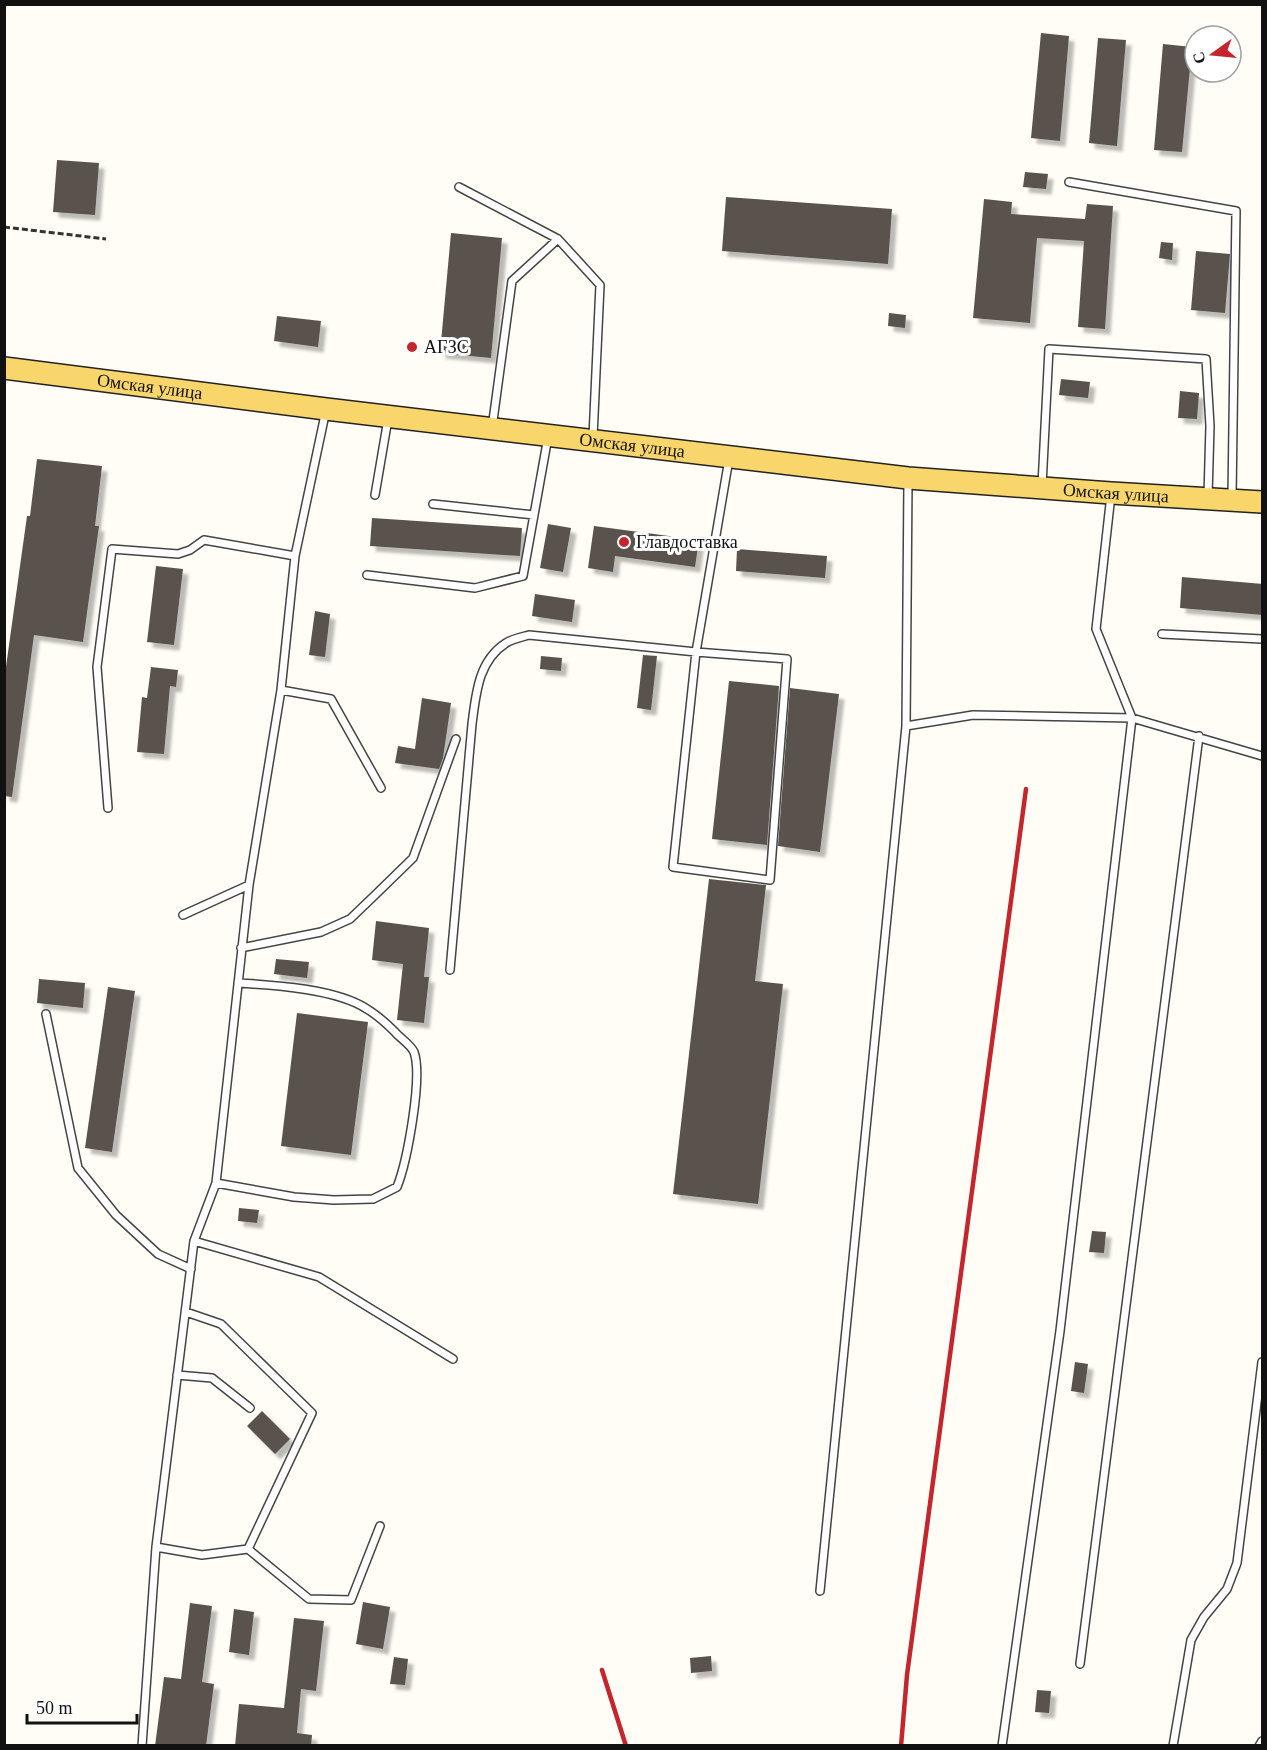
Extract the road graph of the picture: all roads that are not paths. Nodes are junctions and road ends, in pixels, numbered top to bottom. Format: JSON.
{"nodes":[{"id":1,"x":1069,"y":182,"type":"dead end"},
{"id":2,"x":459,"y":187,"type":"dead end"},
{"id":3,"x":558,"y":239,"type":"junction"},
{"id":4,"x":4,"y":368,"type":"edge"},
{"id":5,"x":326,"y":409,"type":"junction"},
{"id":6,"x":388,"y":416,"type":"junction"},
{"id":7,"x":492,"y":428,"type":"junction"},
{"id":8,"x":548,"y":435,"type":"junction"},
{"id":9,"x":593,"y":440,"type":"junction"},
{"id":10,"x":730,"y":457,"type":"junction"},
{"id":11,"x":908,"y":478,"type":"junction"},
{"id":12,"x":1042,"y":487,"type":"junction"},
{"id":13,"x":1111,"y":493,"type":"junction"},
{"id":14,"x":375,"y":495,"type":"dead end"},
{"id":15,"x":1208,"y":498,"type":"junction"},
{"id":16,"x":1232,"y":500,"type":"junction"},
{"id":17,"x":1263,"y":502,"type":"edge"},
{"id":18,"x":433,"y":504,"type":"dead end"},
{"id":19,"x":534,"y":515,"type":"junction"},
{"id":20,"x":296,"y":556,"type":"junction"},
{"id":21,"x":366,"y":575,"type":"dead end"},
{"id":22,"x":1162,"y":634,"type":"dead end"},
{"id":23,"x":1263,"y":639,"type":"edge"},
{"id":24,"x":696,"y":652,"type":"junction"},
{"id":25,"x":281,"y":690,"type":"junction"},
{"id":26,"x":1132,"y":718,"type":"junction"},
{"id":27,"x":906,"y":726,"type":"junction"},
{"id":28,"x":1199,"y":736,"type":"junction"},
{"id":29,"x":456,"y":739,"type":"dead end"},
{"id":30,"x":1262,"y":756,"type":"edge"},
{"id":31,"x":381,"y":788,"type":"dead end"},
{"id":32,"x":108,"y":808,"type":"dead end"},
{"id":33,"x":249,"y":885,"type":"junction"},
{"id":34,"x":183,"y":915,"type":"dead end"},
{"id":35,"x":242,"y":948,"type":"junction"},
{"id":36,"x":450,"y":970,"type":"dead end"},
{"id":37,"x":238,"y":983,"type":"junction"},
{"id":38,"x":46,"y":1014,"type":"dead end"},
{"id":39,"x":216,"y":1183,"type":"junction"},
{"id":40,"x":194,"y":1241,"type":"junction"},
{"id":41,"x":191,"y":1269,"type":"junction"},
{"id":42,"x":186,"y":1312,"type":"junction"},
{"id":43,"x":453,"y":1359,"type":"dead end"},
{"id":44,"x":1263,"y":1362,"type":"edge"},
{"id":45,"x":177,"y":1375,"type":"junction"},
{"id":46,"x":250,"y":1408,"type":"dead end"},
{"id":47,"x":380,"y":1526,"type":"dead end"},
{"id":48,"x":156,"y":1547,"type":"junction"},
{"id":49,"x":248,"y":1549,"type":"junction"},
{"id":50,"x":820,"y":1591,"type":"dead end"},
{"id":51,"x":1080,"y":1664,"type":"dead end"},
{"id":52,"x":1263,"y":1741,"type":"edge"},
{"id":53,"x":142,"y":1746,"type":"edge"},
{"id":54,"x":1002,"y":1746,"type":"edge"},
{"id":55,"x":1173,"y":1746,"type":"edge"},
{"id":56,"x":1259,"y":1746,"type":"edge"}],
"edges":[{"from":1,"to":16,"type":"lane"},
{"from":2,"to":3,"type":"lane"},
{"from":3,"to":7,"type":"lane"},
{"from":3,"to":9,"type":"lane"},
{"from":4,"to":5,"type":"main road","name":"Омская улица"},
{"from":5,"to":6,"type":"main road","name":"Омская улица"},
{"from":5,"to":20,"type":"lane"},
{"from":6,"to":7,"type":"main road","name":"Омская улица"},
{"from":6,"to":14,"type":"lane"},
{"from":7,"to":8,"type":"main road","name":"Омская улица"},
{"from":8,"to":9,"type":"main road","name":"Омская улица"},
{"from":8,"to":19,"type":"lane"},
{"from":9,"to":10,"type":"main road","name":"Омская улица"},
{"from":10,"to":11,"type":"main road","name":"Омская улица"},
{"from":10,"to":24,"type":"lane"},
{"from":11,"to":12,"type":"main road","name":"Омская улица"},
{"from":11,"to":27,"type":"lane"},
{"from":12,"to":13,"type":"main road","name":"Омская улица"},
{"from":12,"to":15,"type":"lane"},
{"from":13,"to":15,"type":"main road","name":"Омская улица"},
{"from":13,"to":26,"type":"lane"},
{"from":15,"to":16,"type":"main road","name":"Омская улица"},
{"from":16,"to":17,"type":"main road","name":"Омская улица"},
{"from":18,"to":19,"type":"lane"},
{"from":19,"to":21,"type":"lane"},
{"from":20,"to":25,"type":"lane"},
{"from":20,"to":32,"type":"lane"},
{"from":22,"to":23,"type":"lane"},
{"from":24,"to":24,"type":"lane"},
{"from":24,"to":36,"type":"lane"},
{"from":25,"to":31,"type":"lane"},
{"from":25,"to":33,"type":"lane"},
{"from":26,"to":27,"type":"lane"},
{"from":26,"to":28,"type":"lane"},
{"from":26,"to":54,"type":"lane"},
{"from":27,"to":50,"type":"lane"},
{"from":28,"to":30,"type":"lane"},
{"from":28,"to":51,"type":"lane"},
{"from":29,"to":35,"type":"lane"},
{"from":33,"to":34,"type":"lane"},
{"from":33,"to":35,"type":"lane"},
{"from":35,"to":37,"type":"lane"},
{"from":37,"to":39,"type":"lane"},
{"from":37,"to":39,"type":"lane"},
{"from":38,"to":41,"type":"lane"},
{"from":39,"to":40,"type":"lane"},
{"from":40,"to":41,"type":"lane"},
{"from":40,"to":43,"type":"lane"},
{"from":41,"to":42,"type":"lane"},
{"from":42,"to":45,"type":"lane"},
{"from":42,"to":49,"type":"lane"},
{"from":44,"to":55,"type":"lane"},
{"from":45,"to":46,"type":"lane"},
{"from":45,"to":48,"type":"lane"},
{"from":47,"to":49,"type":"lane"},
{"from":48,"to":49,"type":"lane"},
{"from":48,"to":53,"type":"lane"},
{"from":52,"to":56,"type":"lane"}]}
